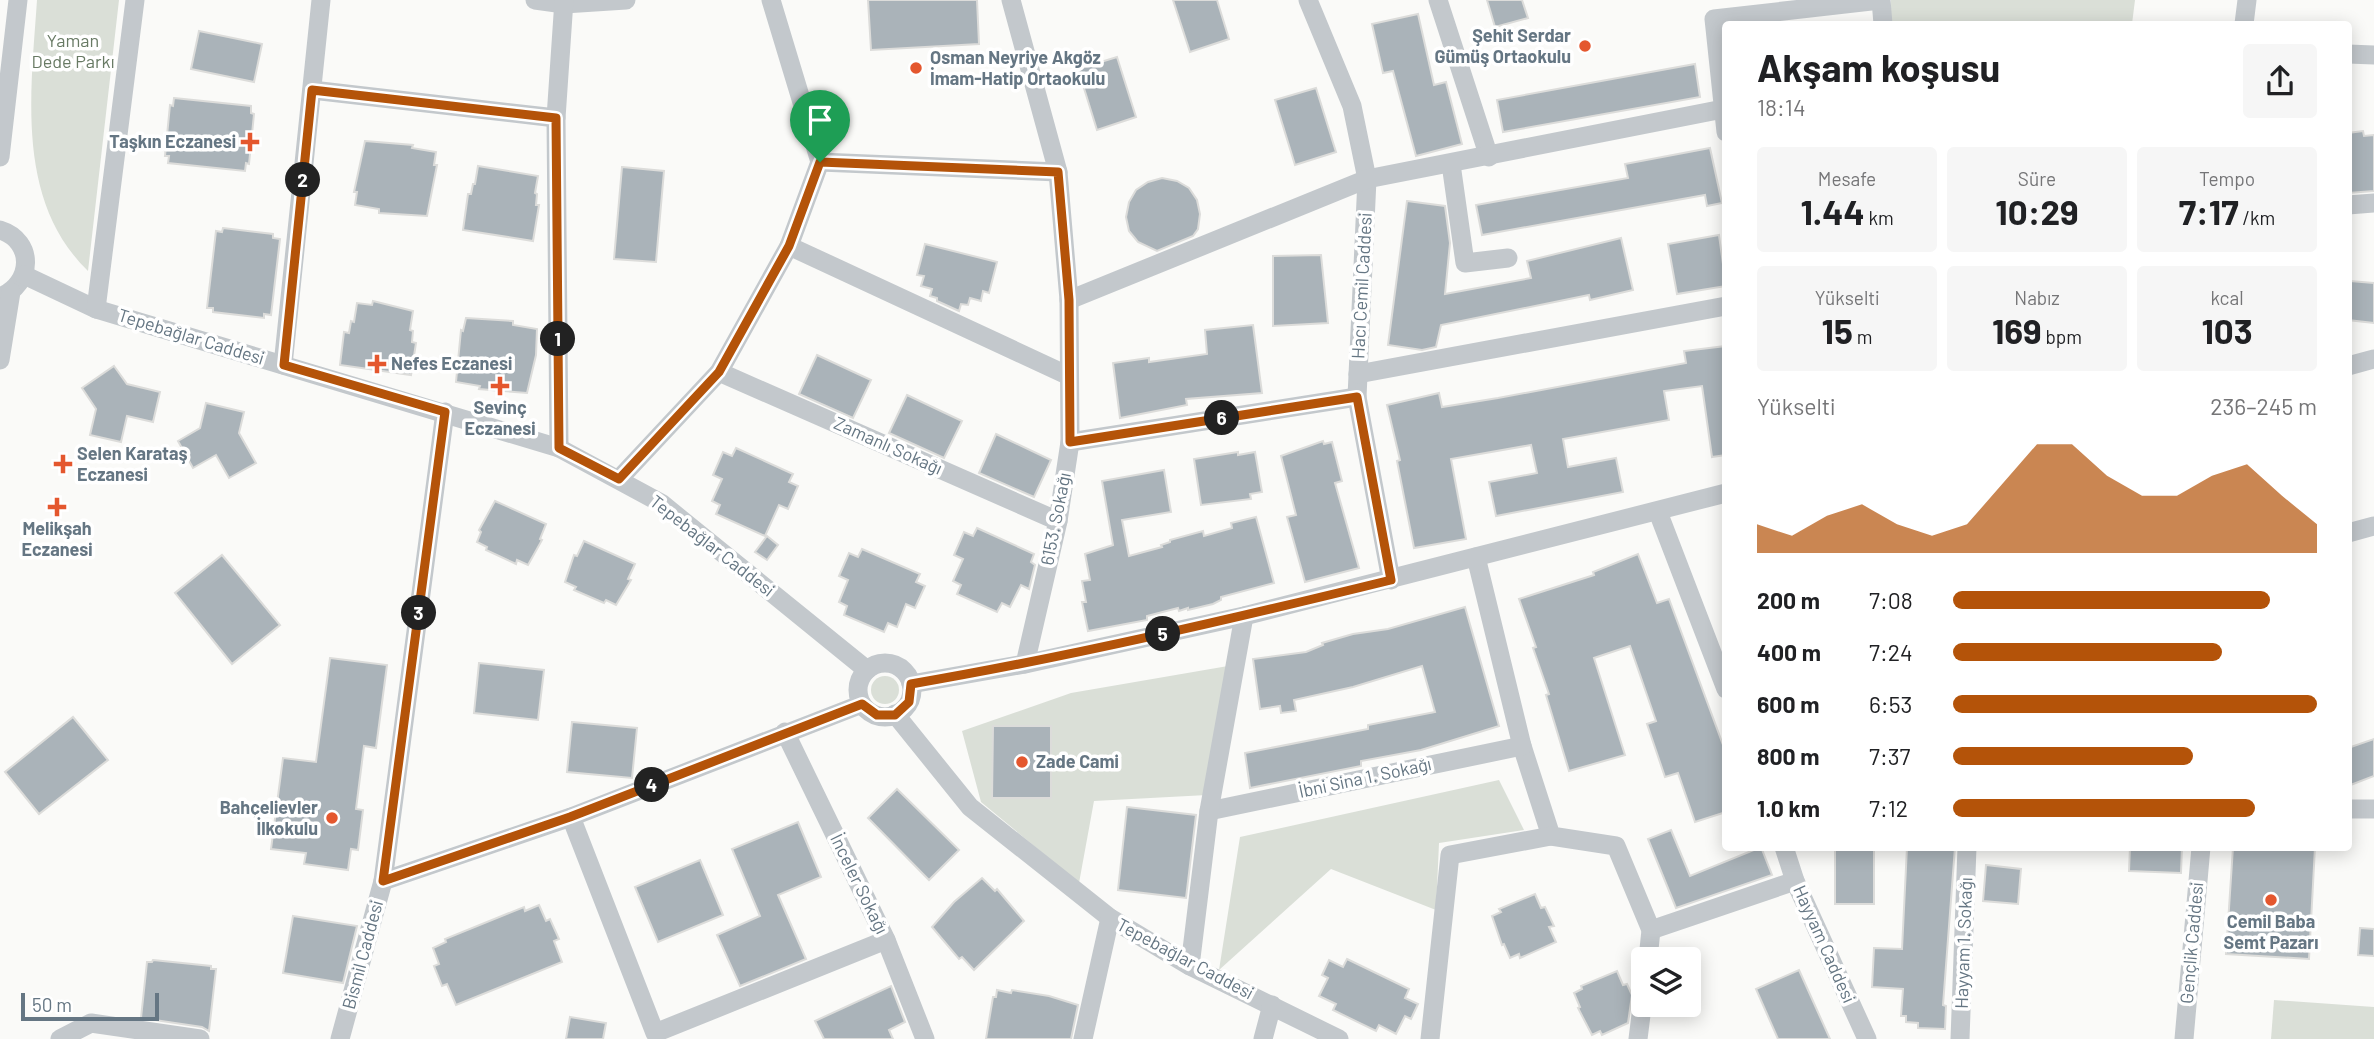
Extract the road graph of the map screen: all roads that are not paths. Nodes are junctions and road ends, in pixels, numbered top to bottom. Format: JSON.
{"nodes":[{"id":1,"x":18,"y":0,"type":"edge"},
{"id":2,"x":135,"y":0,"type":"edge"},
{"id":3,"x":321,"y":0,"type":"edge"},
{"id":4,"x":535,"y":0,"type":"edge"},
{"id":5,"x":626,"y":0,"type":"edge"},
{"id":6,"x":771,"y":0,"type":"edge"},
{"id":7,"x":1011,"y":0,"type":"edge"},
{"id":8,"x":1308,"y":0,"type":"edge"},
{"id":9,"x":1438,"y":0,"type":"edge"},
{"id":10,"x":1880,"y":0,"type":"edge"},
{"id":11,"x":2247,"y":0,"type":"edge"},
{"id":12,"x":564,"y":2,"type":"edge"},
{"id":13,"x":1883,"y":21,"type":"edge"},
{"id":14,"x":2244,"y":21,"type":"edge"},
{"id":15,"x":2352,"y":54,"type":"edge"},
{"id":16,"x":2374,"y":55,"type":"edge"},
{"id":17,"x":312,"y":90,"type":"junction"},
{"id":18,"x":1722,"y":99,"type":"edge"},
{"id":19,"x":1722,"y":109,"type":"edge"},
{"id":20,"x":556,"y":118,"type":"junction"},
{"id":21,"x":1489,"y":156,"type":"junction"},
{"id":22,"x":0,"y":157,"type":"edge"},
{"id":23,"x":820,"y":162,"type":"junction"},
{"id":24,"x":1451,"y":164,"type":"junction"},
{"id":25,"x":1058,"y":172,"type":"junction"},
{"id":26,"x":1367,"y":179,"type":"junction"},
{"id":27,"x":2374,"y":203,"type":"edge"},
{"id":28,"x":2352,"y":205,"type":"edge"},
{"id":29,"x":0,"y":230,"type":"edge"},
{"id":30,"x":789,"y":246,"type":"junction"},
{"id":31,"x":1508,"y":258,"type":"dead end"},
{"id":32,"x":24,"y":275,"type":"junction"},
{"id":33,"x":6,"y":294,"type":"edge"},
{"id":34,"x":1069,"y":300,"type":"junction"},
{"id":35,"x":1722,"y":307,"type":"edge"},
{"id":36,"x":96,"y":309,"type":"junction"},
{"id":37,"x":2374,"y":359,"type":"edge"},
{"id":38,"x":0,"y":360,"type":"edge"},
{"id":39,"x":284,"y":365,"type":"junction"},
{"id":40,"x":2352,"y":365,"type":"edge"},
{"id":41,"x":719,"y":372,"type":"junction"},
{"id":42,"x":1358,"y":374,"type":"junction"},
{"id":43,"x":1069,"y":376,"type":"junction"},
{"id":44,"x":1357,"y":397,"type":"junction"},
{"id":45,"x":445,"y":412,"type":"junction"},
{"id":46,"x":1070,"y":442,"type":"junction"},
{"id":47,"x":559,"y":448,"type":"junction"},
{"id":48,"x":619,"y":479,"type":"junction"},
{"id":49,"x":1722,"y":494,"type":"edge"},
{"id":50,"x":1658,"y":512,"type":"junction"},
{"id":51,"x":1058,"y":521,"type":"junction"},
{"id":52,"x":2374,"y":526,"type":"edge"},
{"id":53,"x":2352,"y":532,"type":"edge"},
{"id":54,"x":1476,"y":557,"type":"junction"},
{"id":55,"x":1391,"y":580,"type":"junction"},
{"id":56,"x":1244,"y":616,"type":"junction"},
{"id":57,"x":1025,"y":664,"type":"junction"},
{"id":58,"x":867,"y":670,"type":"junction"},
{"id":59,"x":1722,"y":679,"type":"edge"},
{"id":60,"x":911,"y":684,"type":"junction"},
{"id":61,"x":862,"y":704,"type":"junction"},
{"id":62,"x":895,"y":715,"type":"junction"},
{"id":63,"x":785,"y":732,"type":"junction"},
{"id":64,"x":1521,"y":746,"type":"junction"},
{"id":65,"x":2374,"y":808,"type":"edge"},
{"id":66,"x":2352,"y":809,"type":"edge"},
{"id":67,"x":1209,"y":811,"type":"junction"},
{"id":68,"x":570,"y":817,"type":"junction"},
{"id":69,"x":1552,"y":836,"type":"junction"},
{"id":70,"x":1785,"y":851,"type":"edge"},
{"id":71,"x":1967,"y":851,"type":"edge"},
{"id":72,"x":2201,"y":851,"type":"edge"},
{"id":73,"x":383,"y":881,"type":"junction"},
{"id":74,"x":1795,"y":881,"type":"junction"},
{"id":75,"x":1110,"y":918,"type":"junction"},
{"id":76,"x":1651,"y":930,"type":"junction"},
{"id":77,"x":886,"y":940,"type":"junction"},
{"id":78,"x":1649,"y":947,"type":"edge"},
{"id":79,"x":1190,"y":966,"type":"junction"},
{"id":80,"x":1272,"y":1005,"type":"junction"},
{"id":81,"x":1641,"y":1017,"type":"edge"},
{"id":82,"x":60,"y":1039,"type":"edge"},
{"id":83,"x":200,"y":1039,"type":"edge"},
{"id":84,"x":340,"y":1039,"type":"edge"},
{"id":85,"x":925,"y":1039,"type":"edge"},
{"id":86,"x":1083,"y":1039,"type":"edge"},
{"id":87,"x":1263,"y":1039,"type":"edge"},
{"id":88,"x":1339,"y":1039,"type":"edge"},
{"id":89,"x":1430,"y":1039,"type":"edge"},
{"id":90,"x":1639,"y":1039,"type":"edge"},
{"id":91,"x":1867,"y":1039,"type":"edge"},
{"id":92,"x":1960,"y":1039,"type":"edge"},
{"id":93,"x":2184,"y":1039,"type":"edge"}],
"edges":[{"from":1,"to":22,"type":"street"},
{"from":2,"to":36,"type":"street"},
{"from":3,"to":17,"type":"street"},
{"from":4,"to":12,"type":"street"},
{"from":5,"to":12,"type":"street"},
{"from":6,"to":23,"type":"street"},
{"from":7,"to":25,"type":"street","name":"6153. Sokağı"},
{"from":8,"to":26,"type":"street","name":"Hacı Cemil Caddesi"},
{"from":9,"to":21,"type":"street"},
{"from":10,"to":13,"type":"street"},
{"from":10,"to":18,"type":"street"},
{"from":11,"to":14,"type":"street"},
{"from":12,"to":20,"type":"street"},
{"from":15,"to":16,"type":"street"},
{"from":17,"to":20,"type":"street"},
{"from":17,"to":39,"type":"street"},
{"from":19,"to":21,"type":"street"},
{"from":20,"to":47,"type":"street"},
{"from":21,"to":24,"type":"street"},
{"from":23,"to":25,"type":"street"},
{"from":23,"to":30,"type":"street"},
{"from":24,"to":26,"type":"street"},
{"from":24,"to":31,"type":"street"},
{"from":25,"to":34,"type":"street","name":"6153. Sokağı"},
{"from":26,"to":34,"type":"street"},
{"from":26,"to":42,"type":"street","name":"Hacı Cemil Caddesi"},
{"from":27,"to":28,"type":"street"},
{"from":29,"to":32,"type":"street"},
{"from":30,"to":41,"type":"street"},
{"from":30,"to":43,"type":"street"},
{"from":32,"to":33,"type":"street"},
{"from":32,"to":36,"type":"street","name":"Tepebağlar Caddesi"},
{"from":33,"to":38,"type":"street"},
{"from":34,"to":43,"type":"street","name":"6153. Sokağı"},
{"from":35,"to":42,"type":"street"},
{"from":36,"to":39,"type":"street","name":"Tepebağlar Caddesi"},
{"from":37,"to":40,"type":"street"},
{"from":39,"to":45,"type":"street","name":"Tepebağlar Caddesi"},
{"from":41,"to":48,"type":"street"},
{"from":41,"to":51,"type":"street","name":"Zamanlı Sokağı"},
{"from":42,"to":44,"type":"street","name":"Hacı Cemil Caddesi"},
{"from":43,"to":46,"type":"street","name":"6153. Sokağı"},
{"from":44,"to":46,"type":"street"},
{"from":44,"to":55,"type":"street","name":"Hacı Cemil Caddesi"},
{"from":45,"to":47,"type":"street","name":"Tepebağlar Caddesi"},
{"from":45,"to":73,"type":"street","name":"Bismil Caddesi"},
{"from":46,"to":51,"type":"street","name":"6153. Sokağı"},
{"from":47,"to":48,"type":"street","name":"Tepebağlar Caddesi"},
{"from":48,"to":58,"type":"street","name":"Tepebağlar Caddesi"},
{"from":49,"to":50,"type":"street"},
{"from":50,"to":54,"type":"street"},
{"from":50,"to":59,"type":"street"},
{"from":51,"to":57,"type":"street","name":"6153. Sokağı"},
{"from":52,"to":53,"type":"street"},
{"from":54,"to":55,"type":"street"},
{"from":54,"to":64,"type":"street"},
{"from":55,"to":56,"type":"street"},
{"from":56,"to":57,"type":"street"},
{"from":56,"to":67,"type":"street"},
{"from":57,"to":60,"type":"street"},
{"from":58,"to":60,"type":"street"},
{"from":58,"to":61,"type":"street"},
{"from":60,"to":62,"type":"street"},
{"from":61,"to":62,"type":"street"},
{"from":61,"to":63,"type":"street"},
{"from":62,"to":75,"type":"street","name":"Tepebağlar Caddesi"},
{"from":63,"to":68,"type":"street"},
{"from":63,"to":77,"type":"street","name":"İnceler Sokağı"},
{"from":64,"to":67,"type":"street","name":"İbni Sina 1. Sokağı"},
{"from":64,"to":69,"type":"street"},
{"from":65,"to":66,"type":"street"},
{"from":67,"to":79,"type":"street"},
{"from":68,"to":73,"type":"street"},
{"from":68,"to":77,"type":"street"},
{"from":69,"to":76,"type":"street"},
{"from":69,"to":89,"type":"street"},
{"from":70,"to":74,"type":"street","name":"Hayyam Caddesi"},
{"from":71,"to":92,"type":"street","name":"Hayyam 1. Sokağı"},
{"from":72,"to":93,"type":"street","name":"Gençlik Caddesi"},
{"from":73,"to":84,"type":"street","name":"Bismil Caddesi"},
{"from":74,"to":76,"type":"street"},
{"from":74,"to":91,"type":"street","name":"Hayyam Caddesi"},
{"from":75,"to":79,"type":"street","name":"Tepebağlar Caddesi"},
{"from":75,"to":86,"type":"street"},
{"from":76,"to":78,"type":"street"},
{"from":77,"to":85,"type":"street","name":"İnceler Sokağı"},
{"from":79,"to":80,"type":"street","name":"Tepebağlar Caddesi"},
{"from":80,"to":87,"type":"street"},
{"from":80,"to":88,"type":"street","name":"Tepebağlar Caddesi"},
{"from":81,"to":90,"type":"street"},
{"from":82,"to":83,"type":"street"}]}
